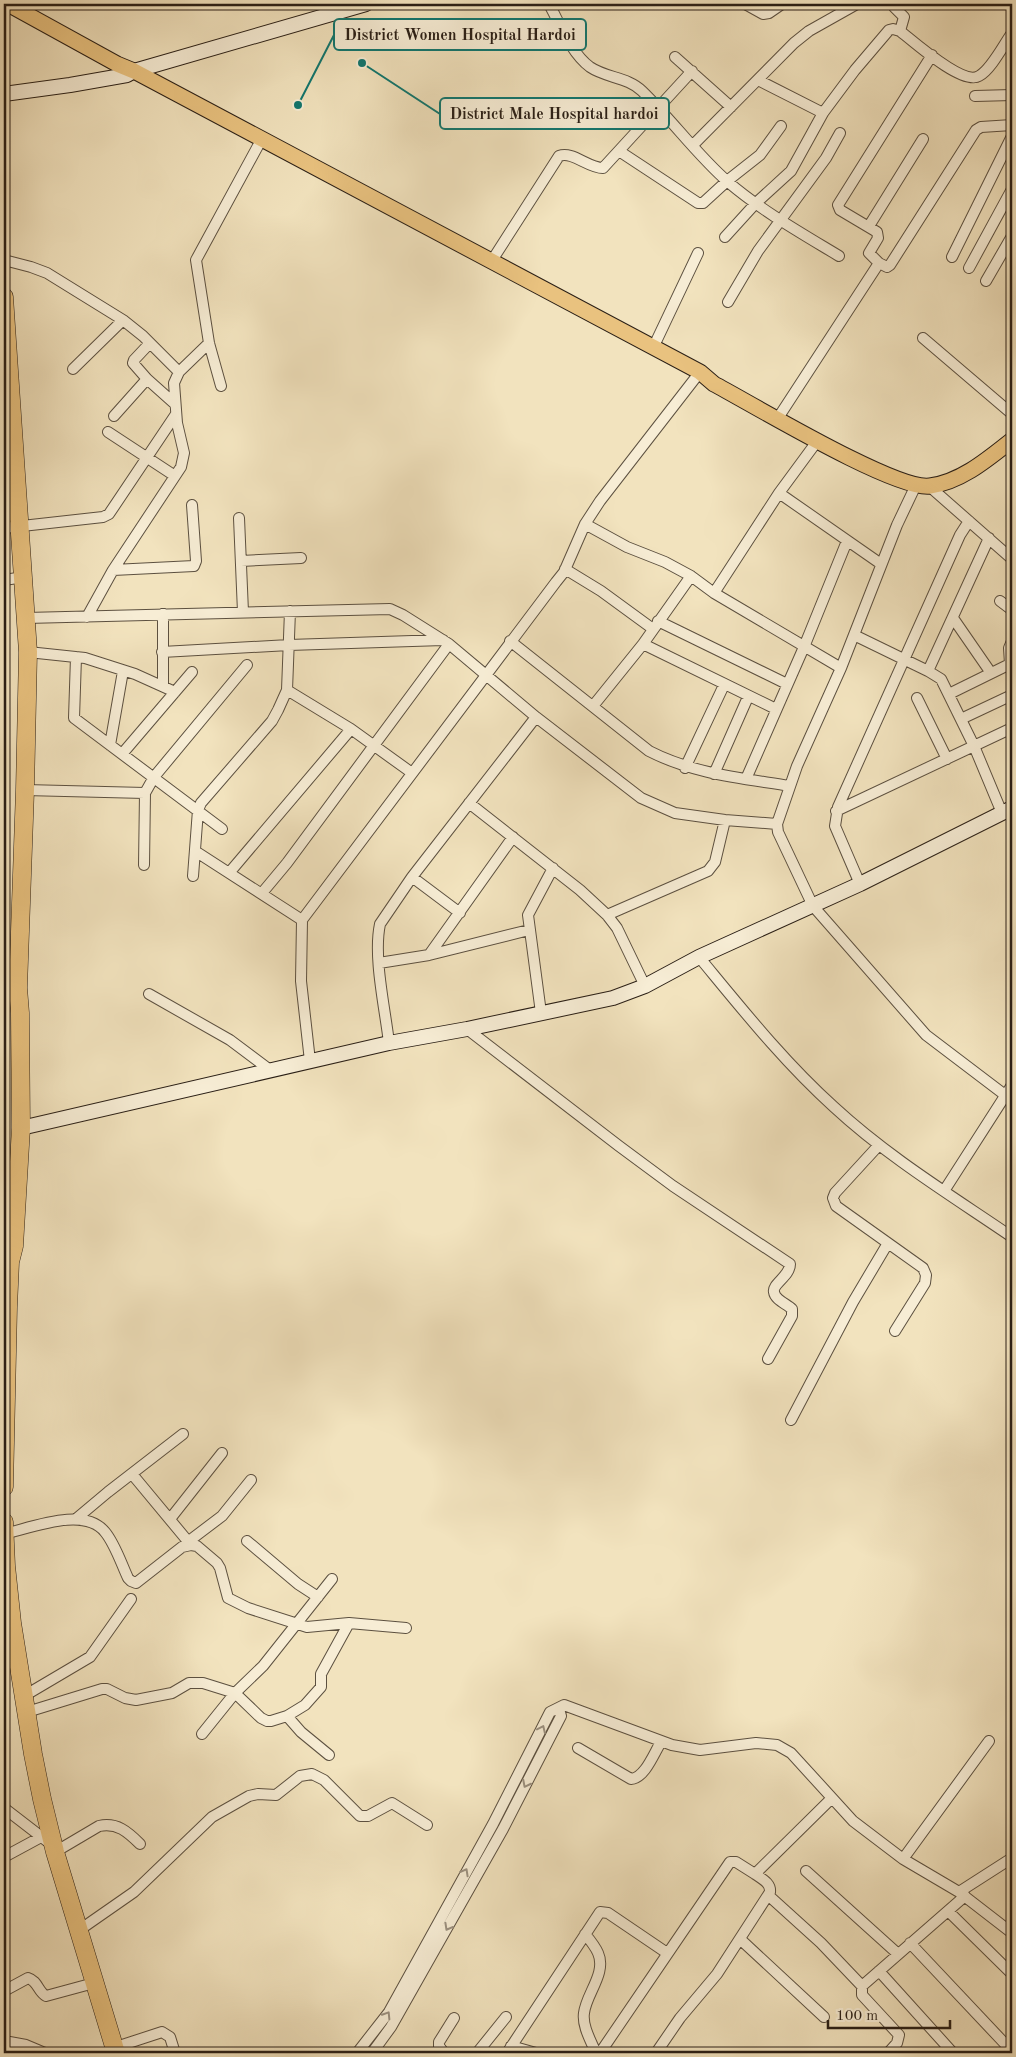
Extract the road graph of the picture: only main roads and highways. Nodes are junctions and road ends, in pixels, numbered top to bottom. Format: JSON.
{"nodes":[{"id":1,"x":8,"y":4,"type":"edge"},
{"id":2,"x":126,"y":70,"type":"junction"},
{"id":3,"x":4,"y":297,"type":"edge"},
{"id":4,"x":6,"y":352,"type":"edge"},
{"id":5,"x":698,"y":375,"type":"junction"},
{"id":6,"x":8,"y":401,"type":"edge"},
{"id":7,"x":1012,"y":440,"type":"edge"},
{"id":8,"x":12,"y":527,"type":"edge"},
{"id":9,"x":13,"y":981,"type":"edge"},
{"id":10,"x":12,"y":1129,"type":"edge"},
{"id":11,"x":4,"y":1430,"type":"edge"},
{"id":12,"x":4,"y":1486,"type":"edge"},
{"id":13,"x":4,"y":1522,"type":"edge"},
{"id":14,"x":4,"y":1534,"type":"edge"},
{"id":15,"x":114,"y":2050,"type":"edge"}],
"edges":[{"from":1,"to":2,"type":"main road"},
{"from":2,"to":5,"type":"main road"},
{"from":2,"to":5,"type":"main road"},
{"from":3,"to":4,"type":"highway"},
{"from":4,"to":6,"type":"highway"},
{"from":5,"to":7,"type":"main road"},
{"from":6,"to":8,"type":"highway"},
{"from":8,"to":9,"type":"highway"},
{"from":9,"to":10,"type":"highway"},
{"from":10,"to":11,"type":"highway"},
{"from":11,"to":12,"type":"highway"},
{"from":13,"to":14,"type":"highway"},
{"from":14,"to":15,"type":"highway"}]}
